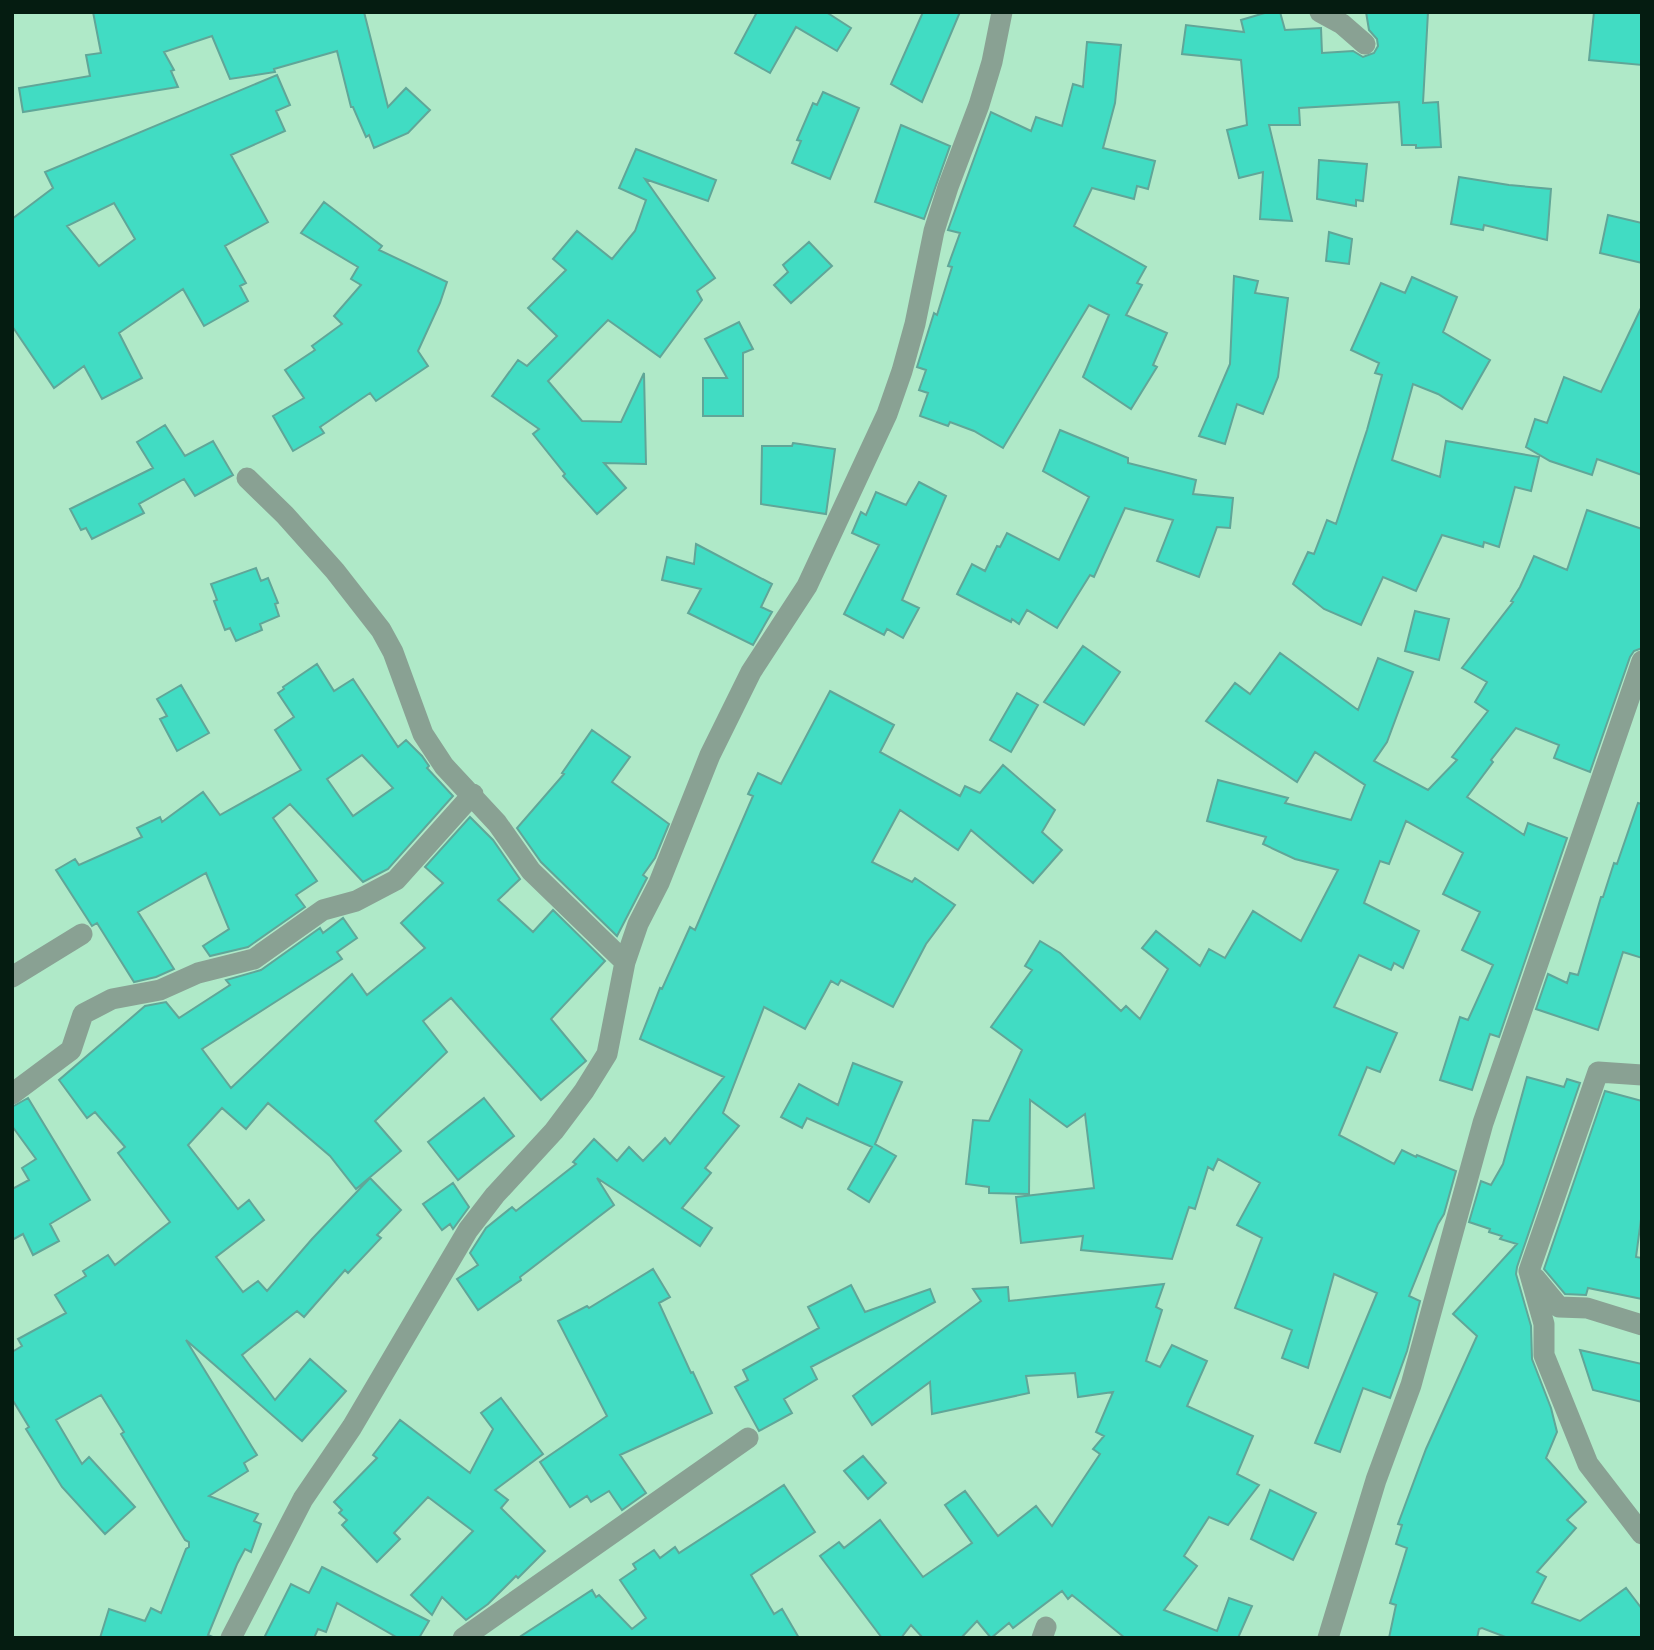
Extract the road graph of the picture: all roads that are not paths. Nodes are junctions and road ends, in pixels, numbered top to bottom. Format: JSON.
{"nodes":[{"id":1,"x":1002,"y":12,"type":"edge"},
{"id":2,"x":1320,"y":12,"type":"edge"},
{"id":3,"x":1365,"y":44,"type":"dead end"},
{"id":4,"x":247,"y":478,"type":"dead end"},
{"id":5,"x":1642,"y":661,"type":"edge"},
{"id":6,"x":1636,"y":694,"type":"edge"},
{"id":7,"x":473,"y":794,"type":"junction"},
{"id":8,"x":82,"y":934,"type":"dead end"},
{"id":9,"x":625,"y":962,"type":"junction"},
{"id":10,"x":12,"y":977,"type":"edge"},
{"id":11,"x":1642,"y":1075,"type":"edge"},
{"id":12,"x":12,"y":1094,"type":"edge"},
{"id":13,"x":1529,"y":1271,"type":"junction"},
{"id":14,"x":1642,"y":1325,"type":"edge"},
{"id":15,"x":748,"y":1437,"type":"dead end"},
{"id":16,"x":1642,"y":1534,"type":"edge"},
{"id":17,"x":231,"y":1638,"type":"edge"},
{"id":18,"x":463,"y":1638,"type":"edge"},
{"id":19,"x":1328,"y":1638,"type":"edge"}],
"edges":[{"from":1,"to":9,"type":"street"},
{"from":2,"to":3,"type":"street"},
{"from":4,"to":7,"type":"street"},
{"from":5,"to":6,"type":"street"},
{"from":6,"to":19,"type":"street"},
{"from":7,"to":9,"type":"street"},
{"from":7,"to":12,"type":"street"},
{"from":8,"to":10,"type":"street"},
{"from":9,"to":17,"type":"street"},
{"from":11,"to":13,"type":"street"},
{"from":13,"to":14,"type":"street"},
{"from":13,"to":16,"type":"street"},
{"from":15,"to":18,"type":"street"}]}
